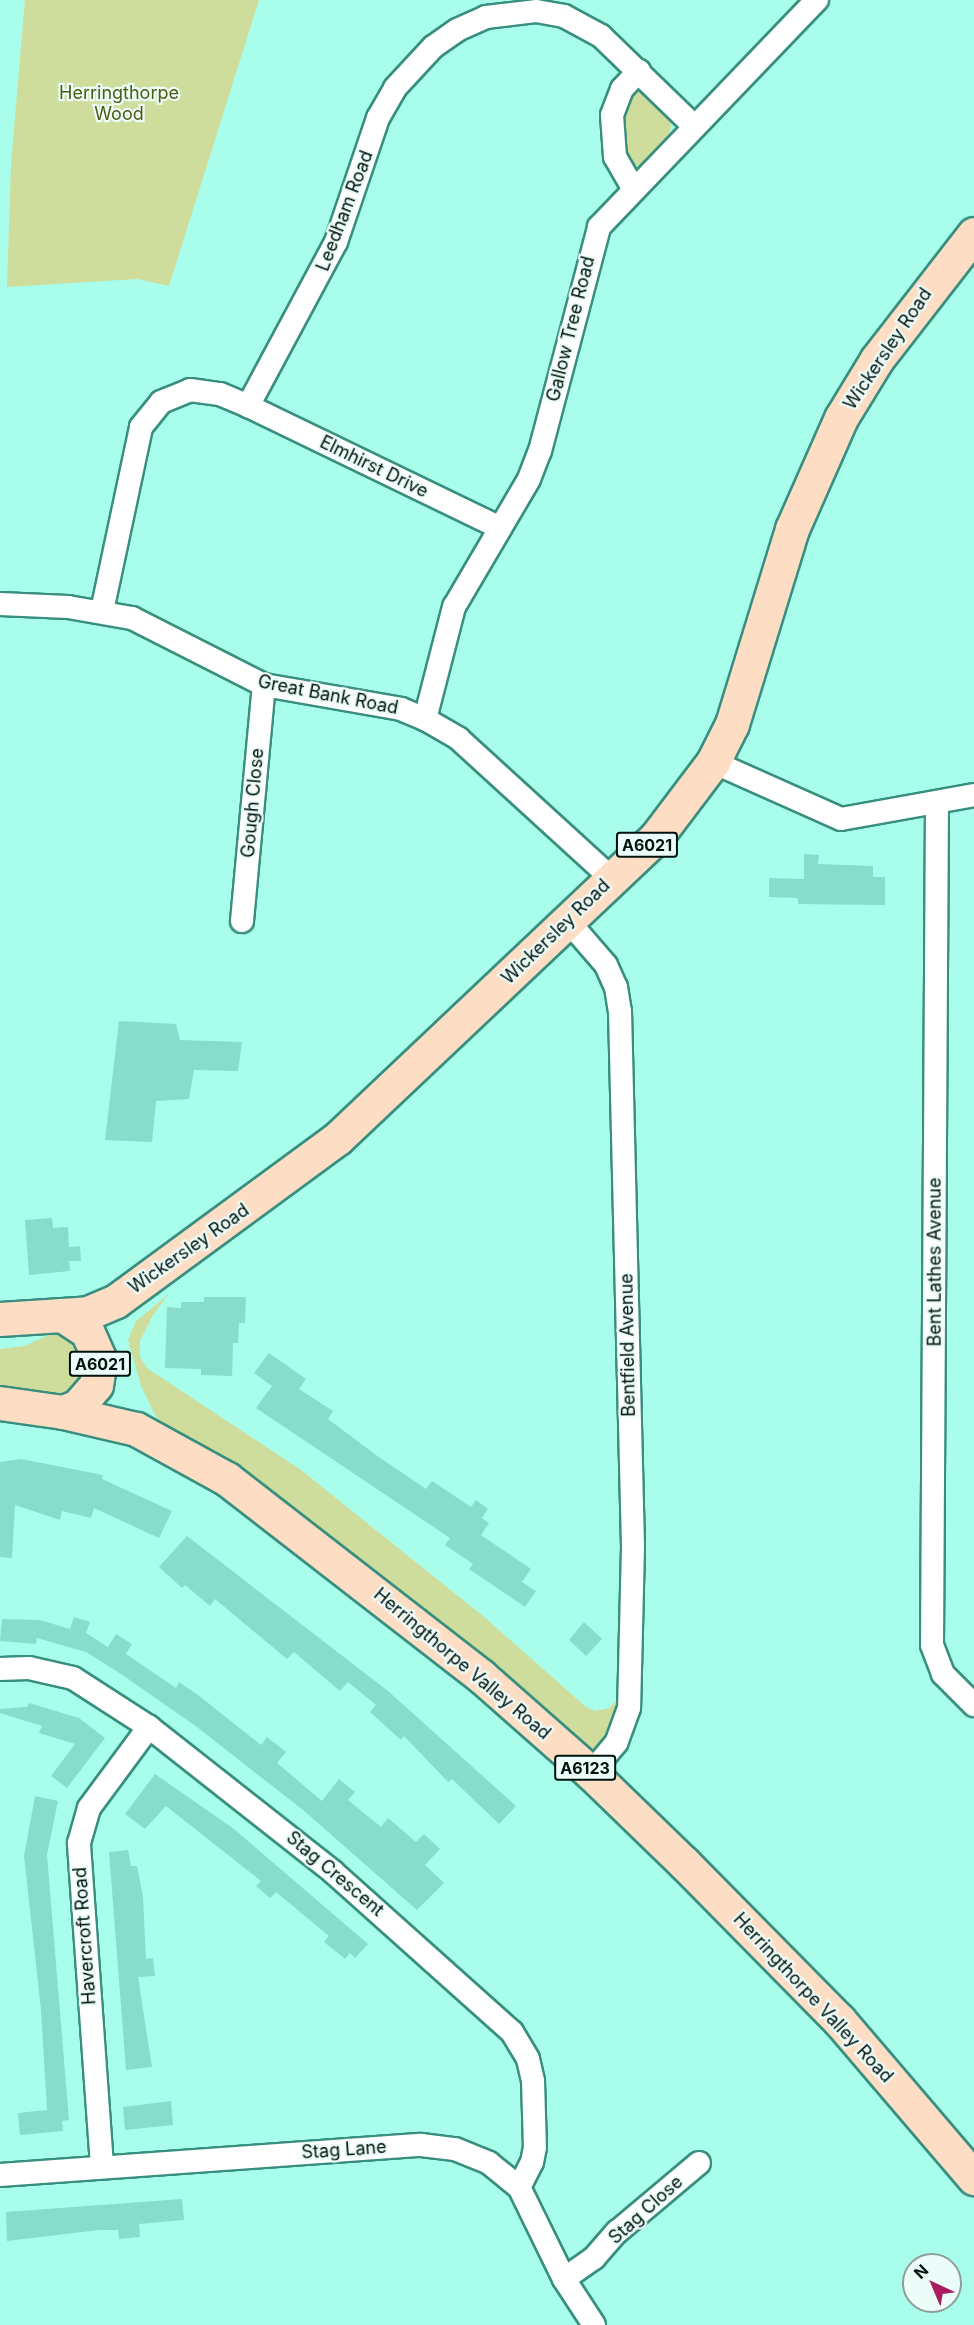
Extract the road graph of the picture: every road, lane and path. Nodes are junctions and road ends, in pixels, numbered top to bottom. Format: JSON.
{"nodes":[{"id":1,"x":817,"y":0,"type":"edge"},
{"id":2,"x":639,"y":71,"type":"junction"},
{"id":3,"x":694,"y":126,"type":"junction"},
{"id":4,"x":633,"y":188,"type":"junction"},
{"id":5,"x":974,"y":234,"type":"edge"},
{"id":6,"x":248,"y":406,"type":"junction"},
{"id":7,"x":500,"y":528,"type":"junction"},
{"id":8,"x":0,"y":604,"type":"edge"},
{"id":9,"x":102,"y":611,"type":"junction"},
{"id":10,"x":264,"y":686,"type":"junction"},
{"id":11,"x":425,"y":719,"type":"junction"},
{"id":12,"x":713,"y":762,"type":"junction"},
{"id":13,"x":974,"y":795,"type":"edge"},
{"id":14,"x":937,"y":804,"type":"junction"},
{"id":15,"x":611,"y":878,"type":"junction"},
{"id":16,"x":242,"y":921,"type":"dead end"},
{"id":17,"x":568,"y":921,"type":"junction"},
{"id":18,"x":116,"y":1301,"type":"junction"},
{"id":19,"x":63,"y":1315,"type":"junction"},
{"id":20,"x":0,"y":1319,"type":"edge"},
{"id":21,"x":100,"y":1365,"type":"junction"},
{"id":22,"x":0,"y":1403,"type":"edge"},
{"id":23,"x":63,"y":1412,"type":"junction"},
{"id":24,"x":136,"y":1429,"type":"junction"},
{"id":25,"x":0,"y":1669,"type":"edge"},
{"id":26,"x":974,"y":1705,"type":"edge"},
{"id":27,"x":149,"y":1727,"type":"junction"},
{"id":28,"x":591,"y":1773,"type":"junction"},
{"id":29,"x":699,"y":2163,"type":"dead end"},
{"id":30,"x":102,"y":2166,"type":"junction"},
{"id":31,"x":0,"y":2175,"type":"edge"},
{"id":32,"x":974,"y":2178,"type":"edge"},
{"id":33,"x":519,"y":2187,"type":"junction"},
{"id":34,"x":564,"y":2279,"type":"junction"},
{"id":35,"x":587,"y":2322,"type":"edge"}],
"edges":[{"from":1,"to":3,"type":"street","name":"Gallow Tree Road"},
{"from":2,"to":3,"type":"street","name":"Leedham Road"},
{"from":2,"to":4,"type":"street"},
{"from":2,"to":6,"type":"street","name":"Leedham Road"},
{"from":3,"to":4,"type":"street","name":"Gallow Tree Road"},
{"from":4,"to":7,"type":"street","name":"Gallow Tree Road"},
{"from":5,"to":12,"type":"main road","name":"Wickersley Road","number":"A6021"},
{"from":6,"to":7,"type":"street","name":"Elmhirst Drive"},
{"from":6,"to":9,"type":"street"},
{"from":7,"to":11,"type":"street","name":"Gallow Tree Road"},
{"from":8,"to":9,"type":"street","name":"Great Bank Road"},
{"from":9,"to":10,"type":"street","name":"Great Bank Road"},
{"from":10,"to":11,"type":"street","name":"Great Bank Road"},
{"from":10,"to":16,"type":"street","name":"Gough Close"},
{"from":11,"to":15,"type":"street","name":"Great Bank Road"},
{"from":12,"to":14,"type":"street"},
{"from":12,"to":15,"type":"main road","name":"Wickersley Road","number":"A6021"},
{"from":13,"to":14,"type":"street"},
{"from":14,"to":26,"type":"street","name":"Bent Lathes Avenue"},
{"from":15,"to":17,"type":"main road","name":"Wickersley Road","number":"A6021"},
{"from":17,"to":18,"type":"main road","name":"Wickersley Road","number":"A6021"},
{"from":17,"to":28,"type":"street","name":"Bentfield Avenue"},
{"from":18,"to":19,"type":"main road","name":"Wickersley Road","number":"A6021"},
{"from":18,"to":21,"type":"main road","name":"Wickersley Road","number":"A6021"},
{"from":19,"to":20,"type":"main road","number":"A6021"},
{"from":19,"to":21,"type":"main road","number":"A6021"},
{"from":21,"to":23,"type":"main road","number":"A6021"},
{"from":21,"to":24,"type":"main road","name":"Herringthorpe Valley Road","number":"A6123"},
{"from":22,"to":23,"type":"main road","name":"Herringthorpe Valley Road"},
{"from":23,"to":24,"type":"main road","name":"Herringthorpe Valley Road","number":"A6123"},
{"from":24,"to":28,"type":"main road","name":"Herringthorpe Valley Road","number":"A6123"},
{"from":25,"to":27,"type":"street","name":"Stag Crescent"},
{"from":27,"to":30,"type":"street","name":"Havercroft Road"},
{"from":27,"to":33,"type":"street","name":"Stag Crescent"},
{"from":28,"to":32,"type":"main road","name":"Herringthorpe Valley Road","number":"A6123"},
{"from":29,"to":34,"type":"street","name":"Stag Close"},
{"from":30,"to":31,"type":"street","name":"Stag Lane"},
{"from":30,"to":33,"type":"street","name":"Stag Lane"},
{"from":33,"to":34,"type":"street","name":"Stag Lane"},
{"from":34,"to":35,"type":"street","name":"Stag Lane"}]}
